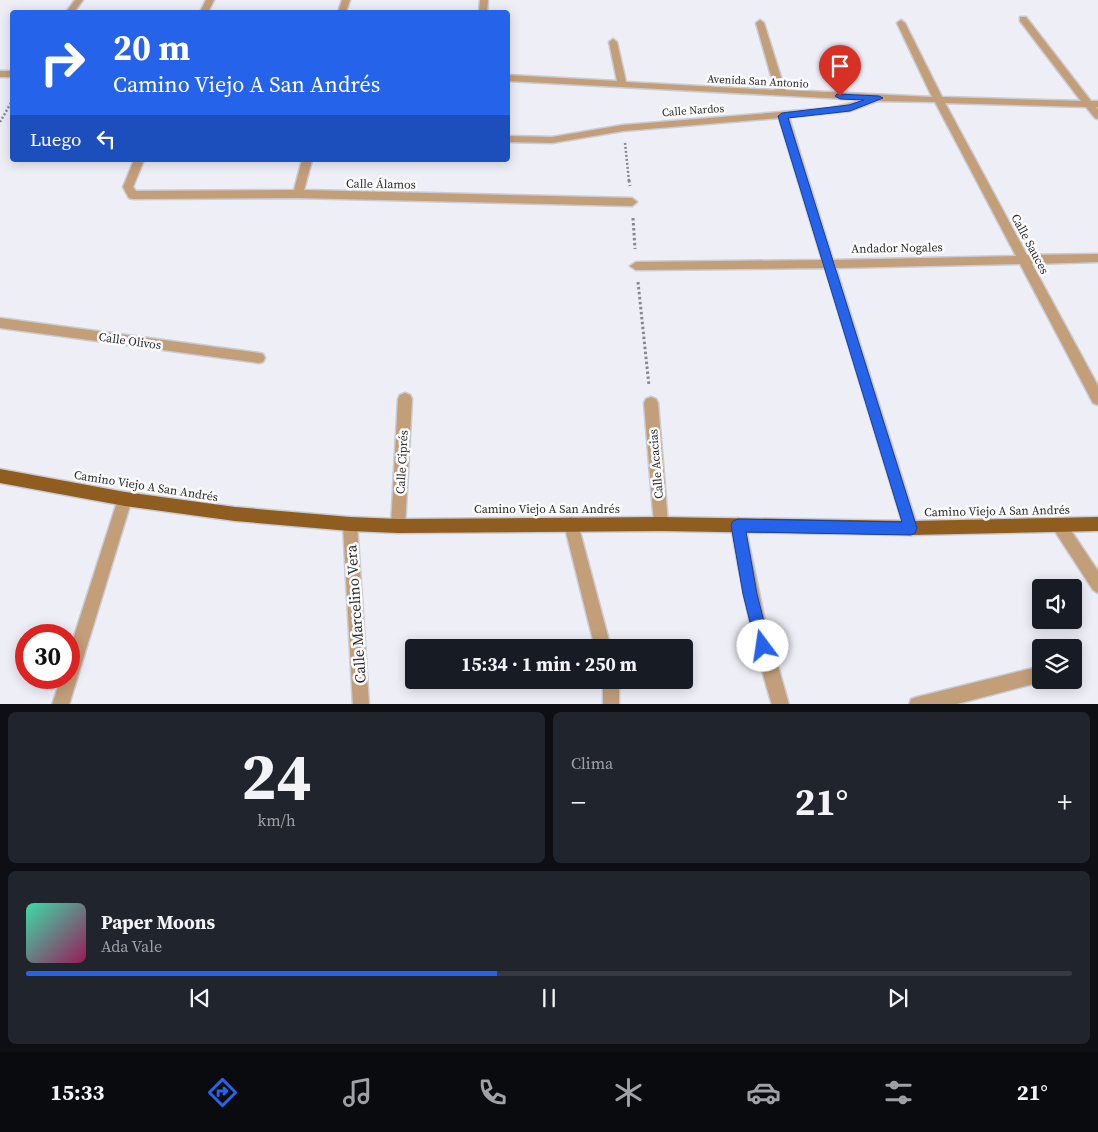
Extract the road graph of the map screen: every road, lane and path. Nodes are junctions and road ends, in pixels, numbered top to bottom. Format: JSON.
{"nodes":[{"id":1,"x":1023,"y":19,"type":"dead end"},
{"id":2,"x":760,"y":23,"type":"dead end"},
{"id":3,"x":901,"y":23,"type":"dead end"},
{"id":4,"x":614,"y":42,"type":"dead end"},
{"id":5,"x":510,"y":78,"type":"edge"},
{"id":6,"x":622,"y":84,"type":"junction"},
{"id":7,"x":781,"y":93,"type":"junction"},
{"id":8,"x":879,"y":98,"type":"junction"},
{"id":9,"x":939,"y":101,"type":"junction"},
{"id":10,"x":10,"y":104,"type":"edge"},
{"id":11,"x":1094,"y":104,"type":"edge"},
{"id":12,"x":782,"y":116,"type":"junction"},
{"id":13,"x":1098,"y":116,"type":"edge"},
{"id":14,"x":0,"y":122,"type":"edge"},
{"id":15,"x":510,"y":139,"type":"edge"},
{"id":16,"x":138,"y":162,"type":"edge"},
{"id":17,"x":306,"y":162,"type":"edge"},
{"id":18,"x":298,"y":194,"type":"junction"},
{"id":19,"x":632,"y":202,"type":"dead end"},
{"id":20,"x":1098,"y":258,"type":"edge"},
{"id":21,"x":1022,"y":259,"type":"junction"},
{"id":22,"x":827,"y":264,"type":"junction"},
{"id":23,"x":636,"y":266,"type":"dead end"},
{"id":24,"x":0,"y":323,"type":"edge"},
{"id":25,"x":259,"y":358,"type":"dead end"},
{"id":26,"x":405,"y":399,"type":"dead end"},
{"id":27,"x":1098,"y":399,"type":"edge"},
{"id":28,"x":651,"y":404,"type":"dead end"},
{"id":29,"x":0,"y":476,"type":"edge"},
{"id":30,"x":125,"y":500,"type":"junction"},
{"id":31,"x":350,"y":524,"type":"junction"},
{"id":32,"x":571,"y":524,"type":"junction"},
{"id":33,"x":661,"y":524,"type":"junction"},
{"id":34,"x":1098,"y":524,"type":"edge"},
{"id":35,"x":738,"y":525,"type":"junction"},
{"id":36,"x":1059,"y":525,"type":"junction"},
{"id":37,"x":398,"y":526,"type":"junction"},
{"id":38,"x":911,"y":528,"type":"junction"},
{"id":39,"x":1098,"y":585,"type":"edge"},
{"id":40,"x":601,"y":639,"type":"edge"},
{"id":41,"x":80,"y":642,"type":"edge"},
{"id":42,"x":1032,"y":676,"type":"edge"},
{"id":43,"x":65,"y":689,"type":"edge"},
{"id":44,"x":611,"y":689,"type":"edge"},
{"id":45,"x":60,"y":704,"type":"edge"},
{"id":46,"x":361,"y":704,"type":"edge"},
{"id":47,"x":611,"y":704,"type":"edge"},
{"id":48,"x":781,"y":704,"type":"edge"},
{"id":49,"x":917,"y":704,"type":"edge"}],
"edges":[{"from":1,"to":11,"type":"street"},
{"from":2,"to":7,"type":"street"},
{"from":3,"to":9,"type":"street","name":"Calle Sauces"},
{"from":4,"to":6,"type":"street"},
{"from":5,"to":6,"type":"street","name":"Avenida San Antonio"},
{"from":6,"to":7,"type":"street","name":"Avenida San Antonio"},
{"from":7,"to":8,"type":"street","name":"Avenida San Antonio"},
{"from":8,"to":9,"type":"street","name":"Avenida San Antonio"},
{"from":8,"to":12,"type":"street","name":"Calle Nardos"},
{"from":9,"to":11,"type":"street","name":"Avenida San Antonio"},
{"from":9,"to":21,"type":"street","name":"Calle Sauces"},
{"from":10,"to":14,"type":"path"},
{"from":11,"to":13,"type":"street"},
{"from":12,"to":15,"type":"street","name":"Calle Nardos"},
{"from":12,"to":22,"type":"street"},
{"from":16,"to":18,"type":"street","name":"Calle Álamos"},
{"from":17,"to":18,"type":"street"},
{"from":18,"to":19,"type":"street","name":"Calle Álamos"},
{"from":20,"to":21,"type":"street","name":"Andador Nogales"},
{"from":21,"to":22,"type":"street","name":"Andador Nogales"},
{"from":21,"to":27,"type":"street","name":"Calle Sauces"},
{"from":22,"to":23,"type":"street","name":"Andador Nogales"},
{"from":22,"to":38,"type":"street"},
{"from":24,"to":25,"type":"street","name":"Calle Olivos"},
{"from":26,"to":37,"type":"street","name":"Calle Ciprés"},
{"from":28,"to":33,"type":"street","name":"Calle Acacias"},
{"from":29,"to":30,"type":"main road","name":"Camino Viejo A San Andrés"},
{"from":30,"to":31,"type":"main road","name":"Camino Viejo A San Andrés"},
{"from":30,"to":41,"type":"street"},
{"from":31,"to":37,"type":"main road","name":"Camino Viejo A San Andrés"},
{"from":31,"to":46,"type":"street","name":"Calle Marcelino Vera"},
{"from":32,"to":33,"type":"main road","name":"Camino Viejo A San Andrés"},
{"from":32,"to":37,"type":"main road","name":"Camino Viejo A San Andrés"},
{"from":32,"to":40,"type":"street"},
{"from":33,"to":35,"type":"main road","name":"Camino Viejo A San Andrés"},
{"from":34,"to":36,"type":"main road","name":"Camino Viejo A San Andrés"},
{"from":35,"to":38,"type":"main road","name":"Camino Viejo A San Andrés"},
{"from":35,"to":48,"type":"street"},
{"from":36,"to":38,"type":"main road","name":"Camino Viejo A San Andrés"},
{"from":36,"to":39,"type":"street"},
{"from":42,"to":49,"type":"street"},
{"from":43,"to":45,"type":"street"},
{"from":44,"to":47,"type":"street"}]}
